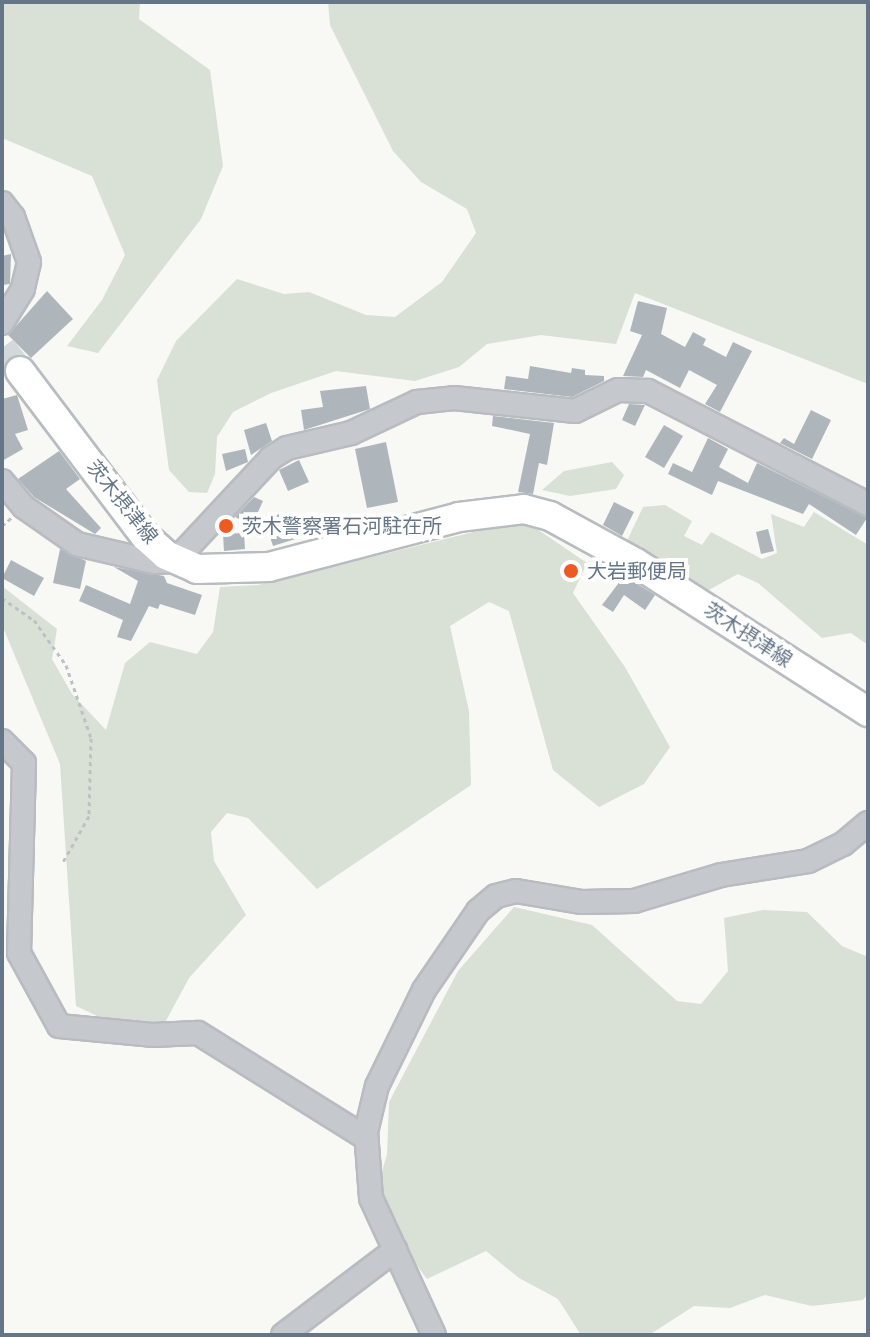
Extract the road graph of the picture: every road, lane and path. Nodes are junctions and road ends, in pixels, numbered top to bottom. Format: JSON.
{"nodes":[{"id":1,"x":2,"y":203,"type":"edge"},
{"id":2,"x":2,"y":323,"type":"edge"},
{"id":3,"x":20,"y":371,"type":"tunnel mouth"},
{"id":4,"x":2,"y":481,"type":"edge"},
{"id":5,"x":868,"y":504,"type":"edge"},
{"id":6,"x":175,"y":561,"type":"junction"},
{"id":7,"x":2,"y":598,"type":"edge"},
{"id":8,"x":868,"y":712,"type":"edge"},
{"id":9,"x":2,"y":741,"type":"edge"},
{"id":10,"x":868,"y":823,"type":"edge"},
{"id":11,"x":63,"y":862,"type":"dead end"},
{"id":12,"x":366,"y":1138,"type":"junction"},
{"id":13,"x":395,"y":1250,"type":"junction"},
{"id":14,"x":283,"y":1335,"type":"edge"},
{"id":15,"x":434,"y":1335,"type":"edge"}],
"edges":[{"from":1,"to":2,"type":"street"},
{"from":3,"to":6,"type":"main road","name":"茨木摂津線"},
{"from":4,"to":6,"type":"street"},
{"from":5,"to":6,"type":"street"},
{"from":6,"to":8,"type":"main road","name":"茨木摂津線"},
{"from":7,"to":11,"type":"path"},
{"from":9,"to":12,"type":"street"},
{"from":10,"to":12,"type":"street"},
{"from":12,"to":13,"type":"street"},
{"from":13,"to":14,"type":"street"},
{"from":13,"to":15,"type":"street"}]}
